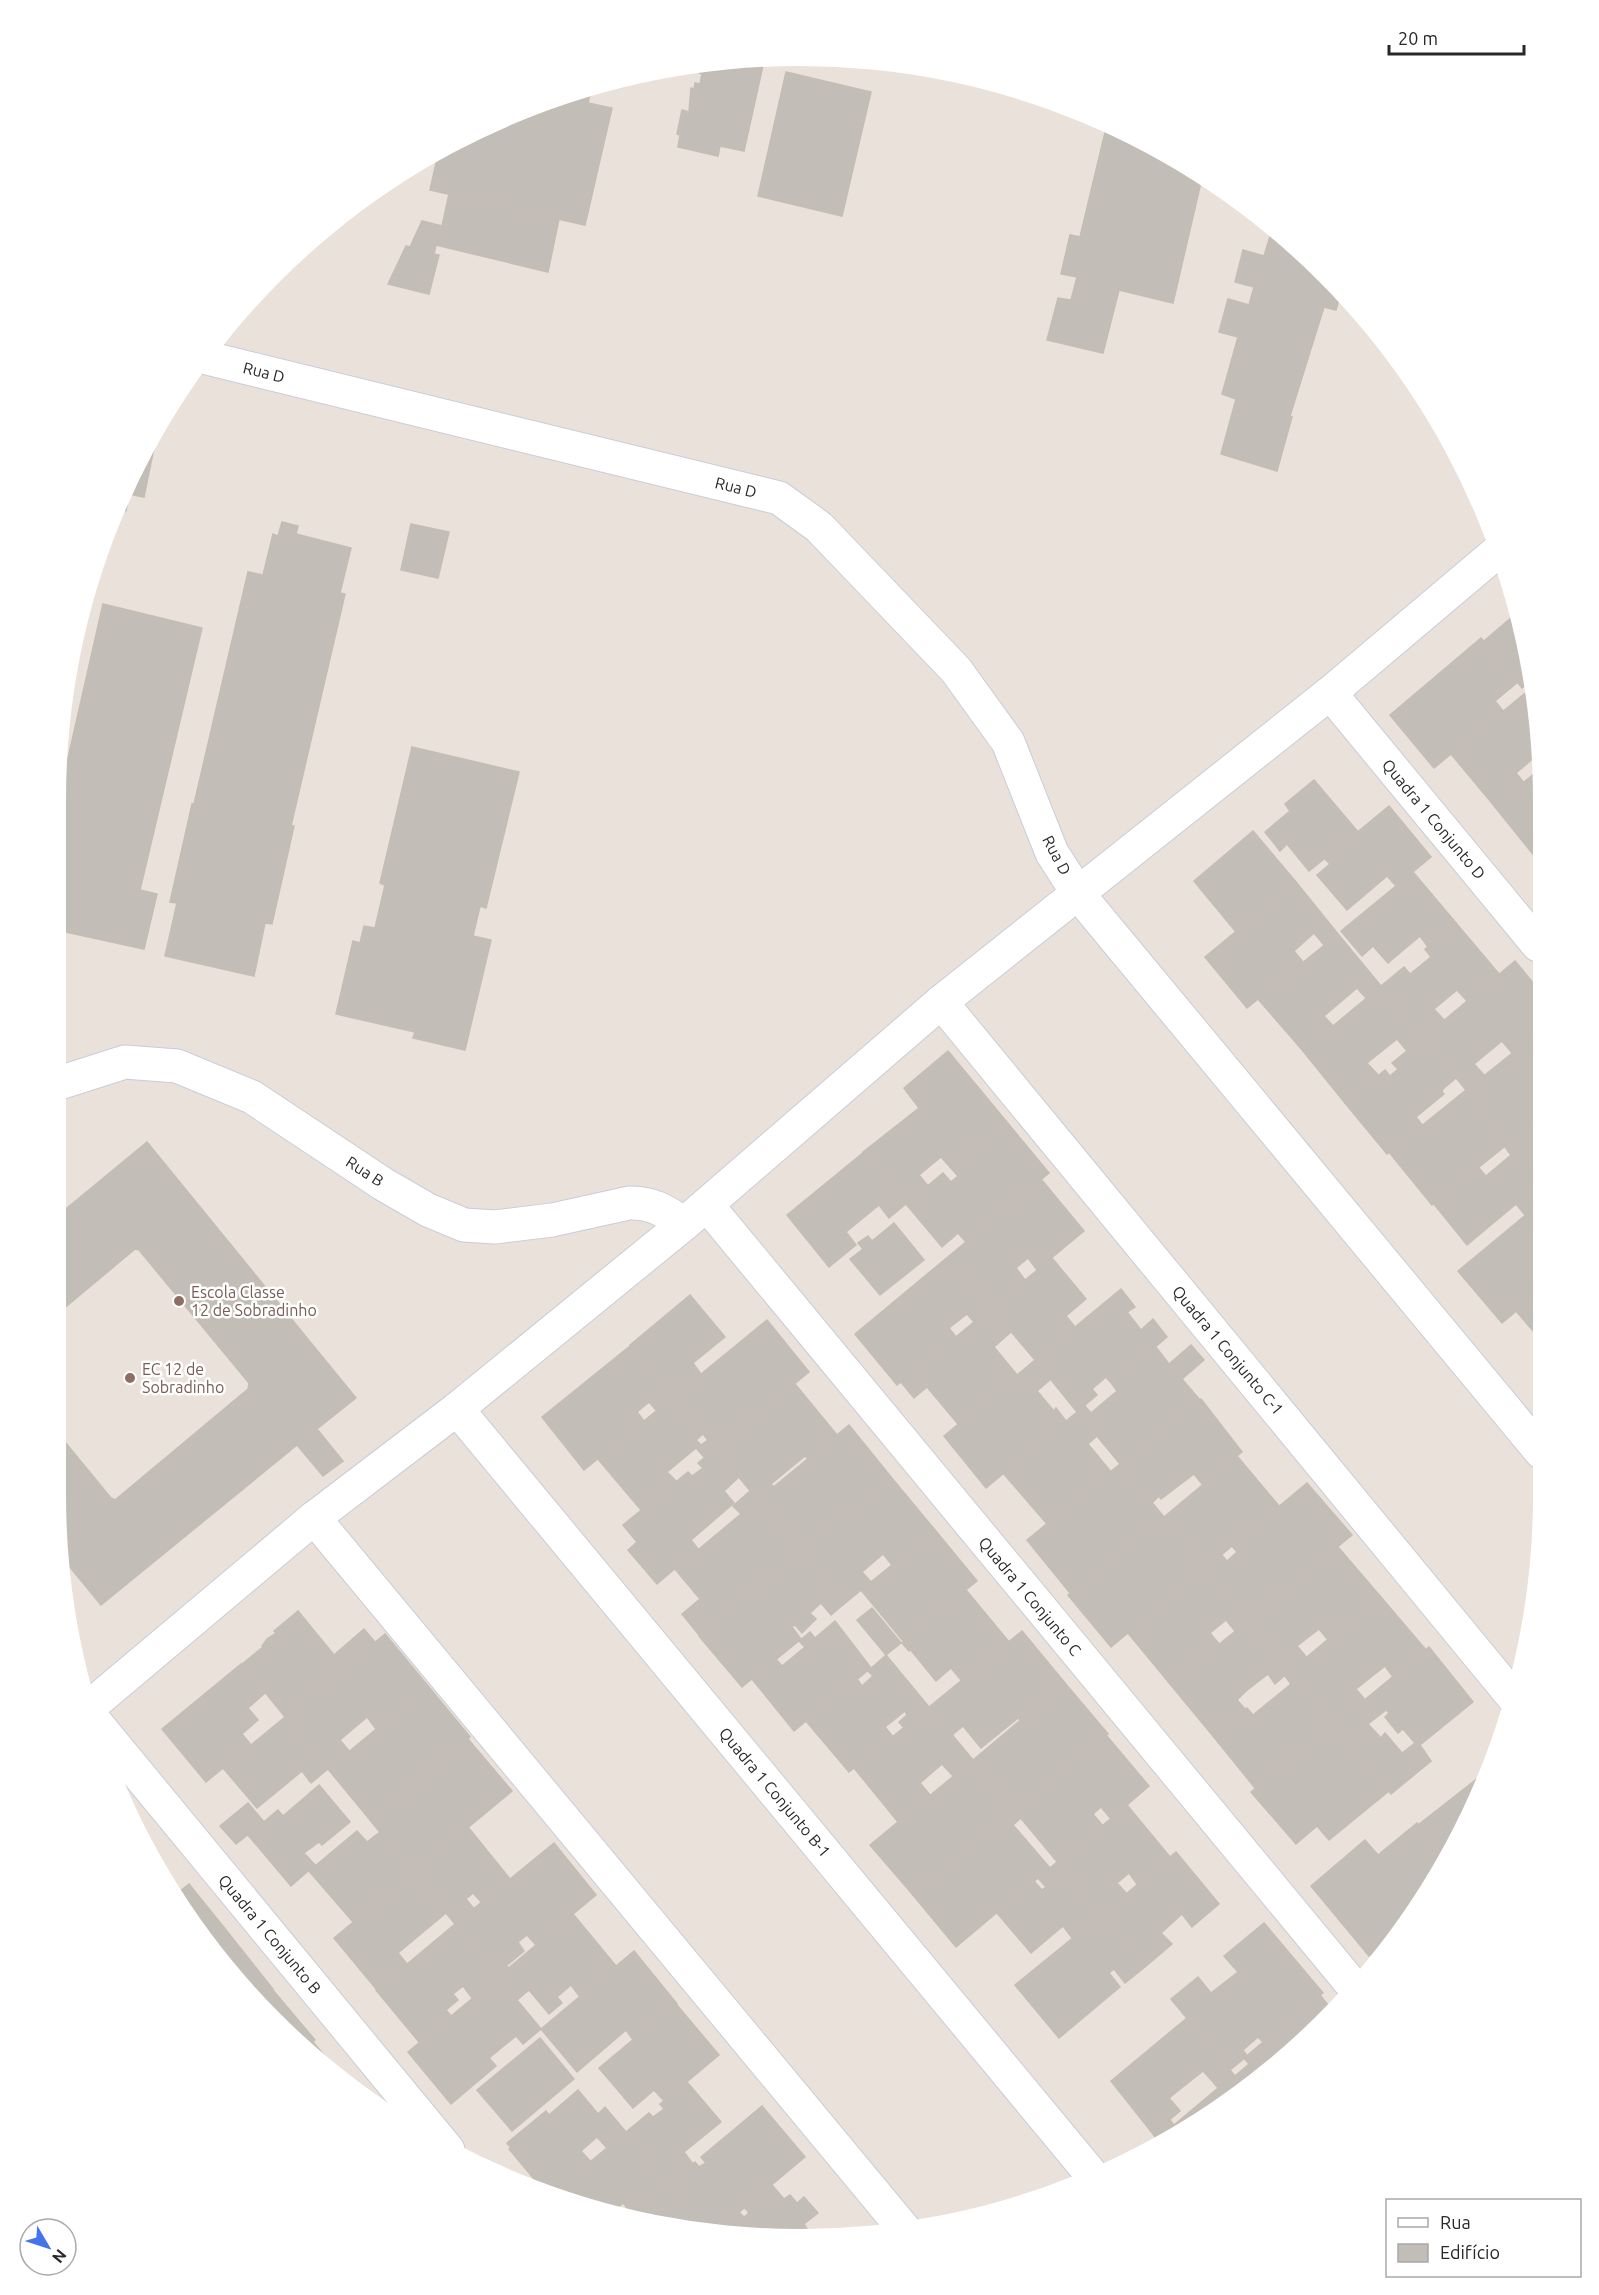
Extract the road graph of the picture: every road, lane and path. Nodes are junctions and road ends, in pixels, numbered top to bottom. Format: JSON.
{"nodes":[{"id":1,"x":213,"y":360,"type":"edge"},
{"id":2,"x":1491,"y":557,"type":"edge"},
{"id":3,"x":1330,"y":693,"type":"junction"},
{"id":4,"x":1079,"y":895,"type":"junction"},
{"id":5,"x":1533,"y":938,"type":"edge"},
{"id":6,"x":941,"y":1002,"type":"junction"},
{"id":7,"x":66,"y":1081,"type":"edge"},
{"id":8,"x":696,"y":1214,"type":"junction"},
{"id":9,"x":457,"y":1409,"type":"junction"},
{"id":10,"x":1533,"y":1442,"type":"edge"},
{"id":11,"x":314,"y":1518,"type":"junction"},
{"id":12,"x":1507,"y":1689,"type":"edge"},
{"id":13,"x":96,"y":1701,"type":"edge"},
{"id":14,"x":108,"y":1738,"type":"edge"},
{"id":15,"x":1349,"y":1981,"type":"edge"},
{"id":16,"x":432,"y":2130,"type":"edge"},
{"id":17,"x":1088,"y":2170,"type":"edge"},
{"id":18,"x":899,"y":2222,"type":"edge"}],
"edges":[{"from":1,"to":4,"type":"street","name":"Rua D"},
{"from":2,"to":3,"type":"street"},
{"from":3,"to":4,"type":"street"},
{"from":3,"to":5,"type":"street","name":"Quadra 1 Conjunto D"},
{"from":4,"to":6,"type":"street"},
{"from":4,"to":10,"type":"street"},
{"from":6,"to":8,"type":"street"},
{"from":6,"to":12,"type":"street","name":"Quadra 1 Conjunto C-1"},
{"from":7,"to":8,"type":"street","name":"Rua B"},
{"from":8,"to":9,"type":"street"},
{"from":8,"to":15,"type":"street","name":"Quadra 1 Conjunto C"},
{"from":9,"to":11,"type":"street"},
{"from":9,"to":17,"type":"street","name":"Quadra 1 Conjunto B-1"},
{"from":11,"to":13,"type":"street"},
{"from":11,"to":18,"type":"street"},
{"from":14,"to":16,"type":"street","name":"Quadra 1 Conjunto B"}]}
